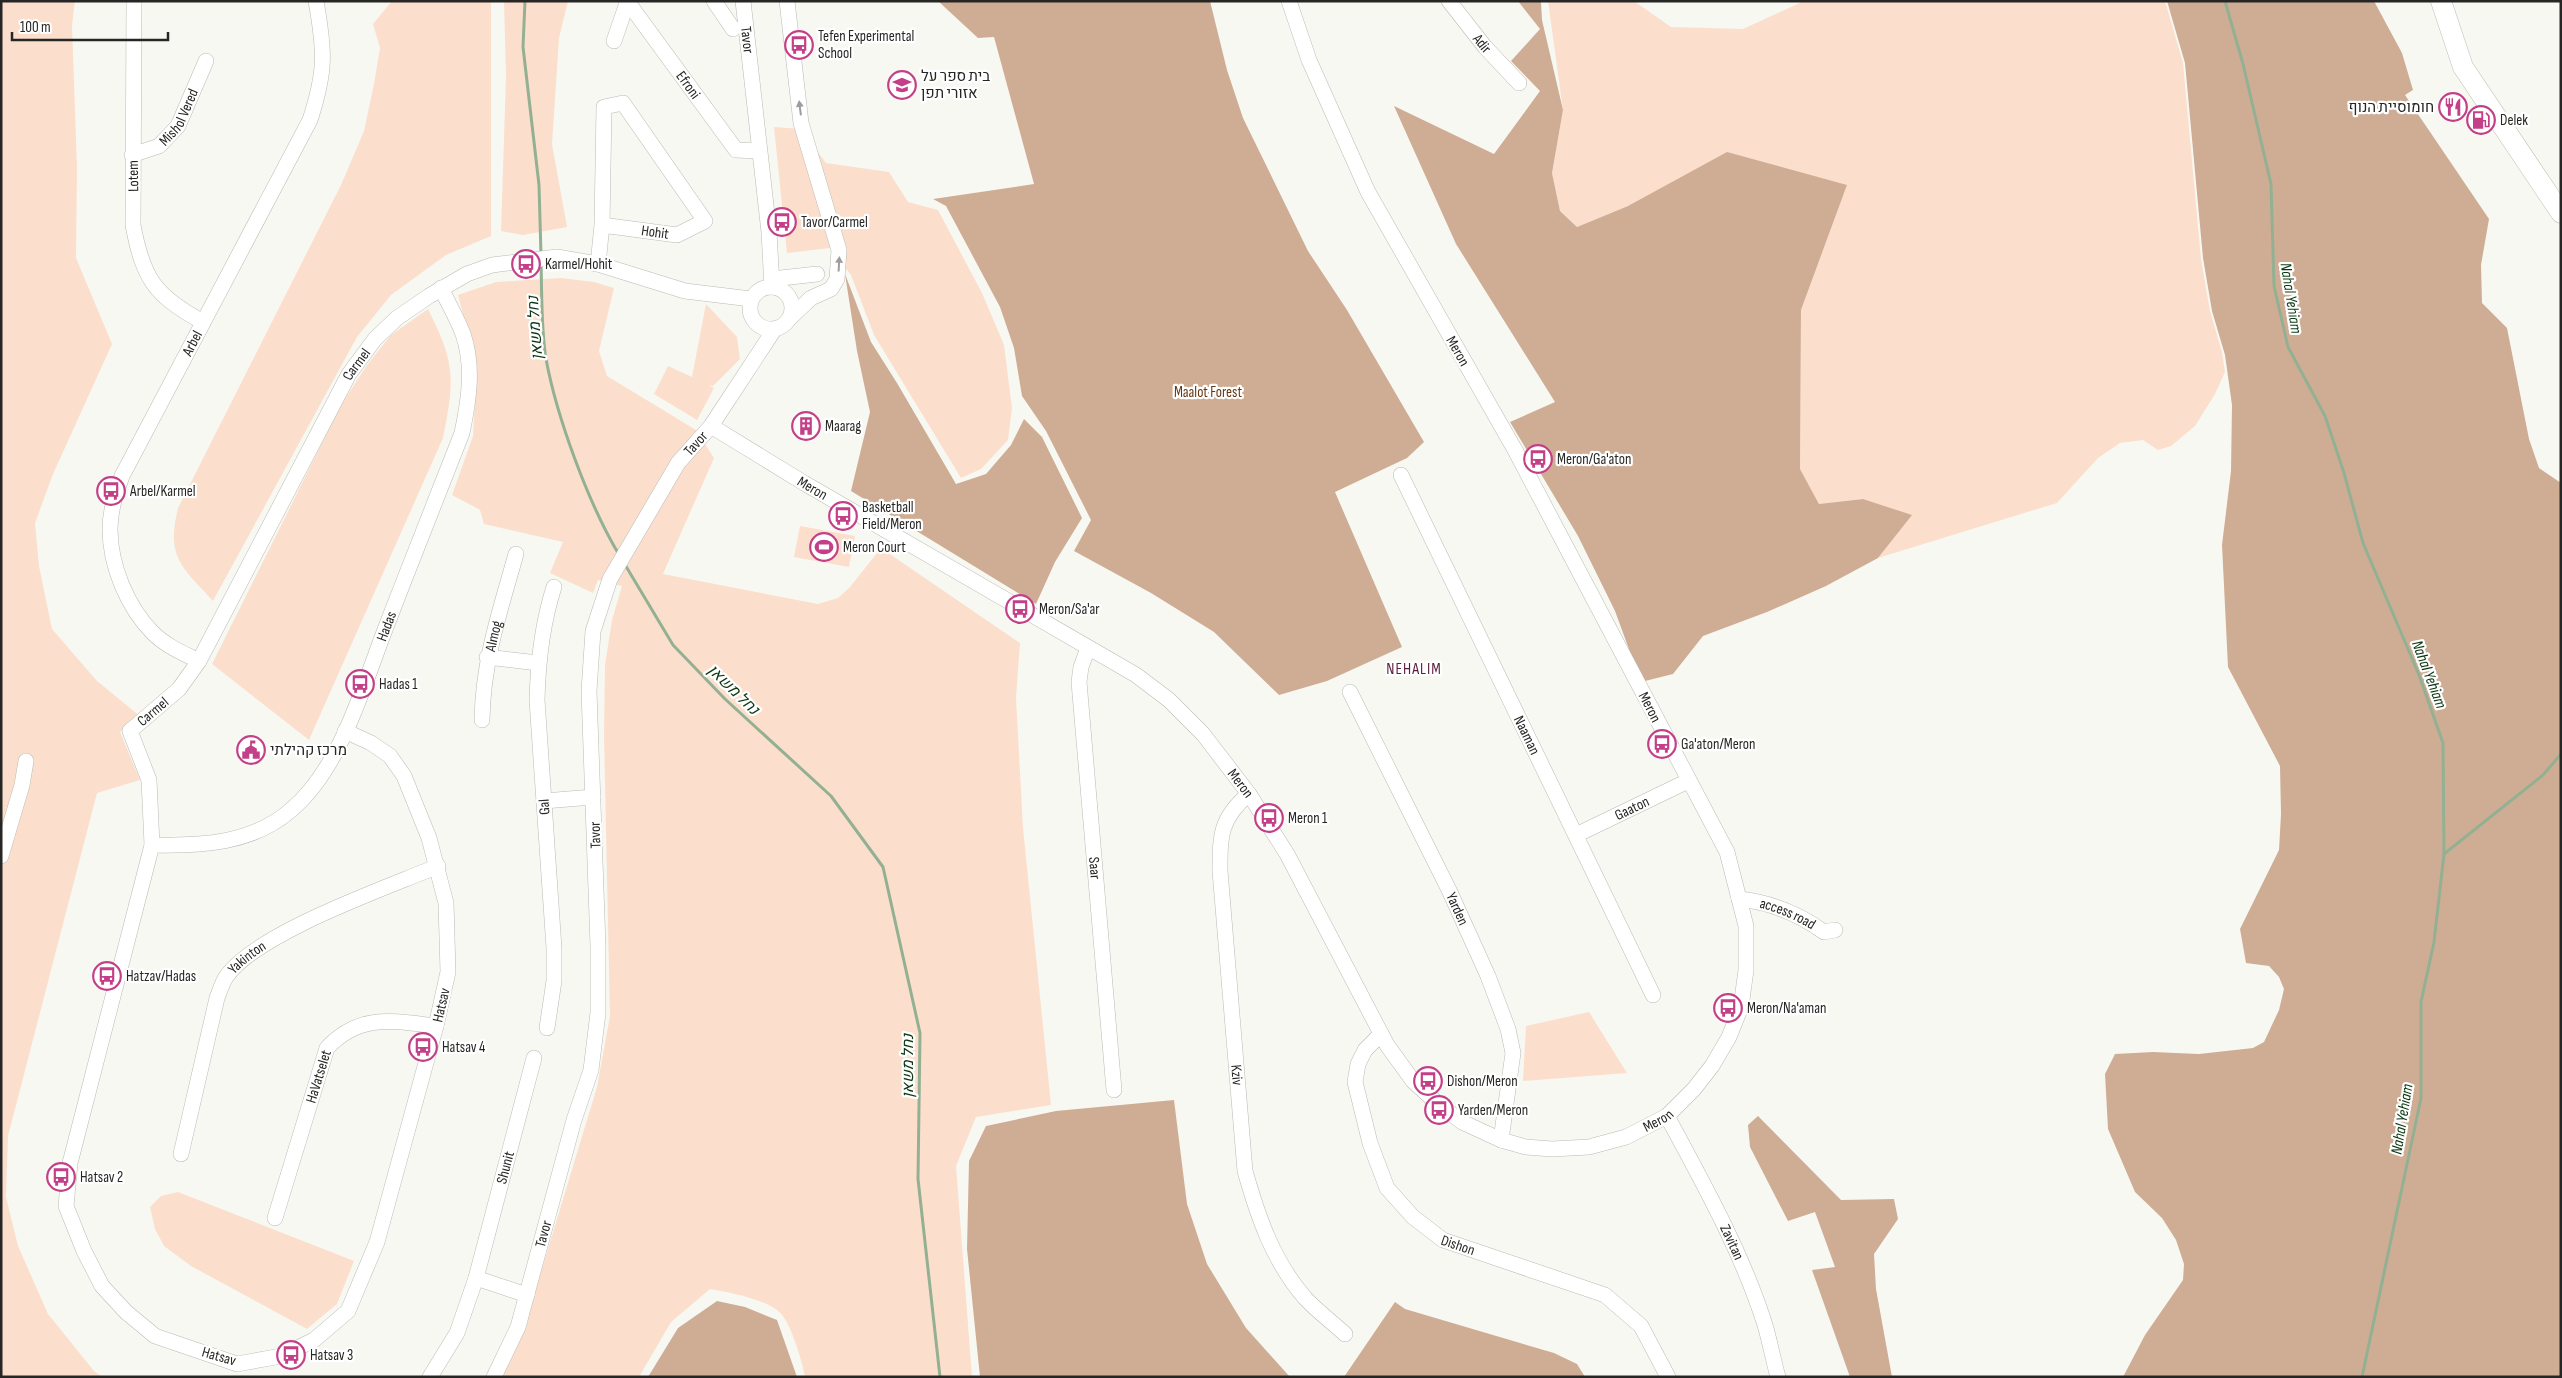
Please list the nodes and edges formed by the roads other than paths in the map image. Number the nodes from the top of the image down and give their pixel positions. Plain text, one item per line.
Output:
1 (134, 1) edge
2 (316, 1) edge
3 (714, 1) edge
4 (744, 1) edge
5 (787, 1) edge
6 (1289, 1) edge
7 (1449, 1) edge
8 (2441, 1) edge
9 (627, 2) edge
10 (733, 29) dead end
11 (614, 42) dead end
12 (206, 61) dead end
13 (1520, 84) dead end
14 (759, 151) junction
15 (132, 155) junction
16 (2561, 213) edge
17 (602, 225) junction
18 (598, 264) junction
19 (817, 274) dead end
20 (776, 286) junction
21 (442, 288) junction
22 (811, 298) junction
23 (751, 299) junction
24 (790, 318) junction
25 (203, 322) junction
26 (774, 330) junction
27 (711, 426) junction
28 (1401, 475) dead end
29 (516, 554) dead end
30 (554, 587) dead end
31 (1088, 648) junction
32 (487, 657) junction
33 (199, 661) junction
34 (538, 663) junction
35 (1350, 692) dead end
36 (482, 720) dead end
37 (130, 731) joint
38 (345, 731) junction
39 (26, 761) dead end
40 (1688, 781) junction
41 (1249, 794) junction
42 (593, 797) junction
43 (544, 801) junction
44 (1576, 835) junction
45 (152, 846) junction
46 (1, 856) edge
47 (438, 866) junction
48 (1739, 899) junction
49 (1835, 930) dead end
50 (1654, 995) dead end
51 (436, 1026) junction
52 (547, 1028) dead end
53 (1381, 1034) junction
54 (534, 1058) dead end
55 (1114, 1090) dead end
56 (1667, 1116) junction
57 (1501, 1140) junction
58 (181, 1154) dead end
59 (274, 1218) dead end
60 (476, 1278) junction
61 (527, 1295) junction
62 (1345, 1334) dead end
63 (430, 1377) edge
64 (494, 1377) edge
65 (1668, 1377) edge
66 (1778, 1377) edge

1 - 15 street, Lotem
2 - 25 street, Arbel
3 - 10 street
4 - 14 street, Tavor
22 -> 5 street
6 - 40 street, Meron
7 - 13 street, Adir
8 - 16 main road
9 - 11 street
9 - 14 street, Efroni
12 - 15 street, Mishol Vered
14 - 20 street, Tavor
15 - 25 street, Lotem
17 - 17 street, Hohit
17 - 18 street
18 - 21 street, Carmel
18 - 23 street, Carmel
19 - 20 street
20 - 22 street
20 - 23 street
20 - 24 street
21 - 33 street, Carmel
21 - 38 street, Hadas
22 - 24 street
23 - 26 street
24 - 26 street
25 - 33 street, Arbel
26 - 27 street, Tavor
27 - 31 street, Meron
27 - 42 street, Tavor
28 - 44 street, Naaman
29 - 32 street, Almog
30 - 34 street, Gal
31 - 41 street, Meron
31 - 55 street, Saar
32 - 34 street
32 - 36 street, Almog
33 - 37 street, Carmel
34 - 43 street, Gal
35 - 57 street, Yarden
37 - 45 street, Hatsav
38 - 45 street, Hadas
38 - 47 street, Hatsav
39 - 46 street
40 - 44 street, Gaaton
40 - 48 street, Meron
41 - 53 street, Meron
41 - 62 street, Kziv
42 - 43 street
42 - 61 street, Tavor
43 - 52 street, Gal
44 - 50 street, Naaman
45 - 51 street, Hatsav
47 - 51 street, Hatsav
47 - 58 street, Yakinton
48 - 49 street, access road
48 - 56 street, Meron
51 - 59 street, HaVatselet
53 - 57 street, Meron
53 - 65 street, Dishon
54 - 60 street, Shunit
56 - 57 street, Meron
56 - 66 street, Zavitan
60 - 61 street
60 - 63 street, Shunit
61 - 64 street, Tavor

